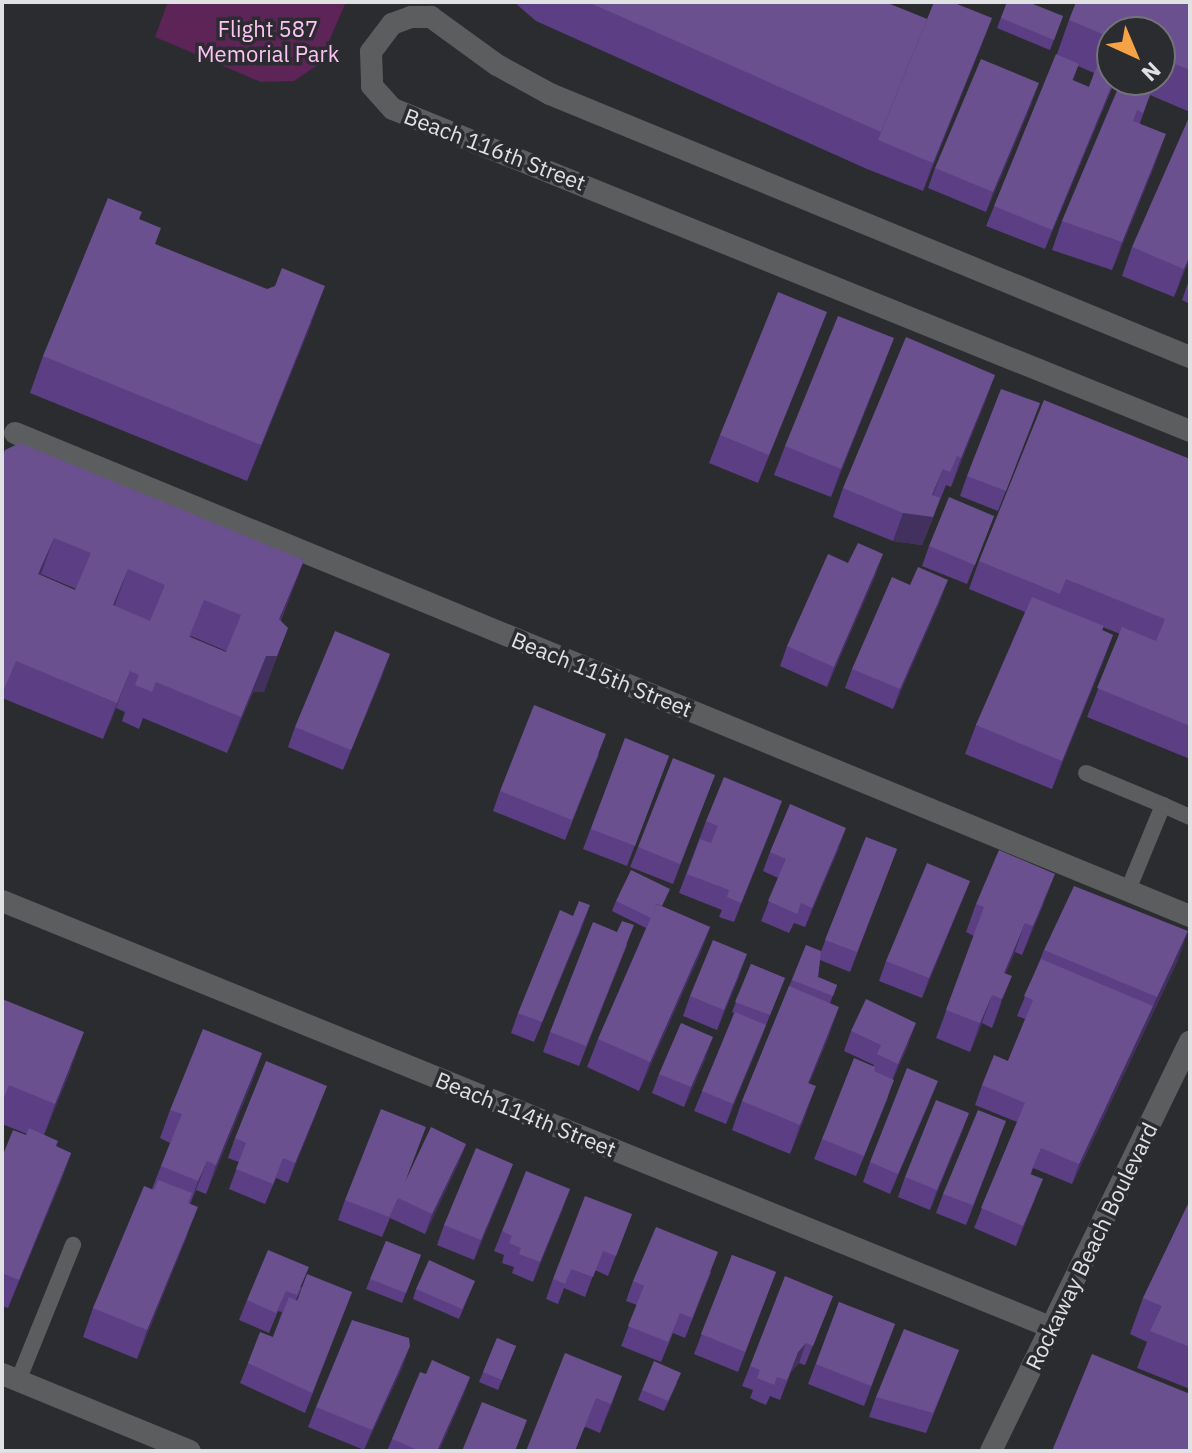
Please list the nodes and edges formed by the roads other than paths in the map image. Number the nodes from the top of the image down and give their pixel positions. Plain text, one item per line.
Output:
1 (1190, 357) edge
2 (1190, 431) edge
3 (15, 433) dead end
4 (1086, 773) dead end
5 (1163, 805) junction
6 (1190, 817) edge
7 (1128, 890) junction
8 (2, 901) edge
9 (1190, 916) edge
10 (1190, 1042) edge
11 (73, 1245) dead end
12 (1050, 1327) junction
13 (10, 1377) edge
14 (190, 1451) edge
15 (991, 1451) edge

1 - 2 street, Beach 116th Street
3 - 7 street, Beach 115th Street
4 - 5 lane
5 - 6 lane
5 - 7 lane
7 - 9 street, Beach 115th Street
8 - 12 street, Beach 114th Street
10 - 12 street, Rockaway Beach Boulevard
11 - 13 lane
12 - 15 street, Rockaway Beach Boulevard
13 - 14 street

